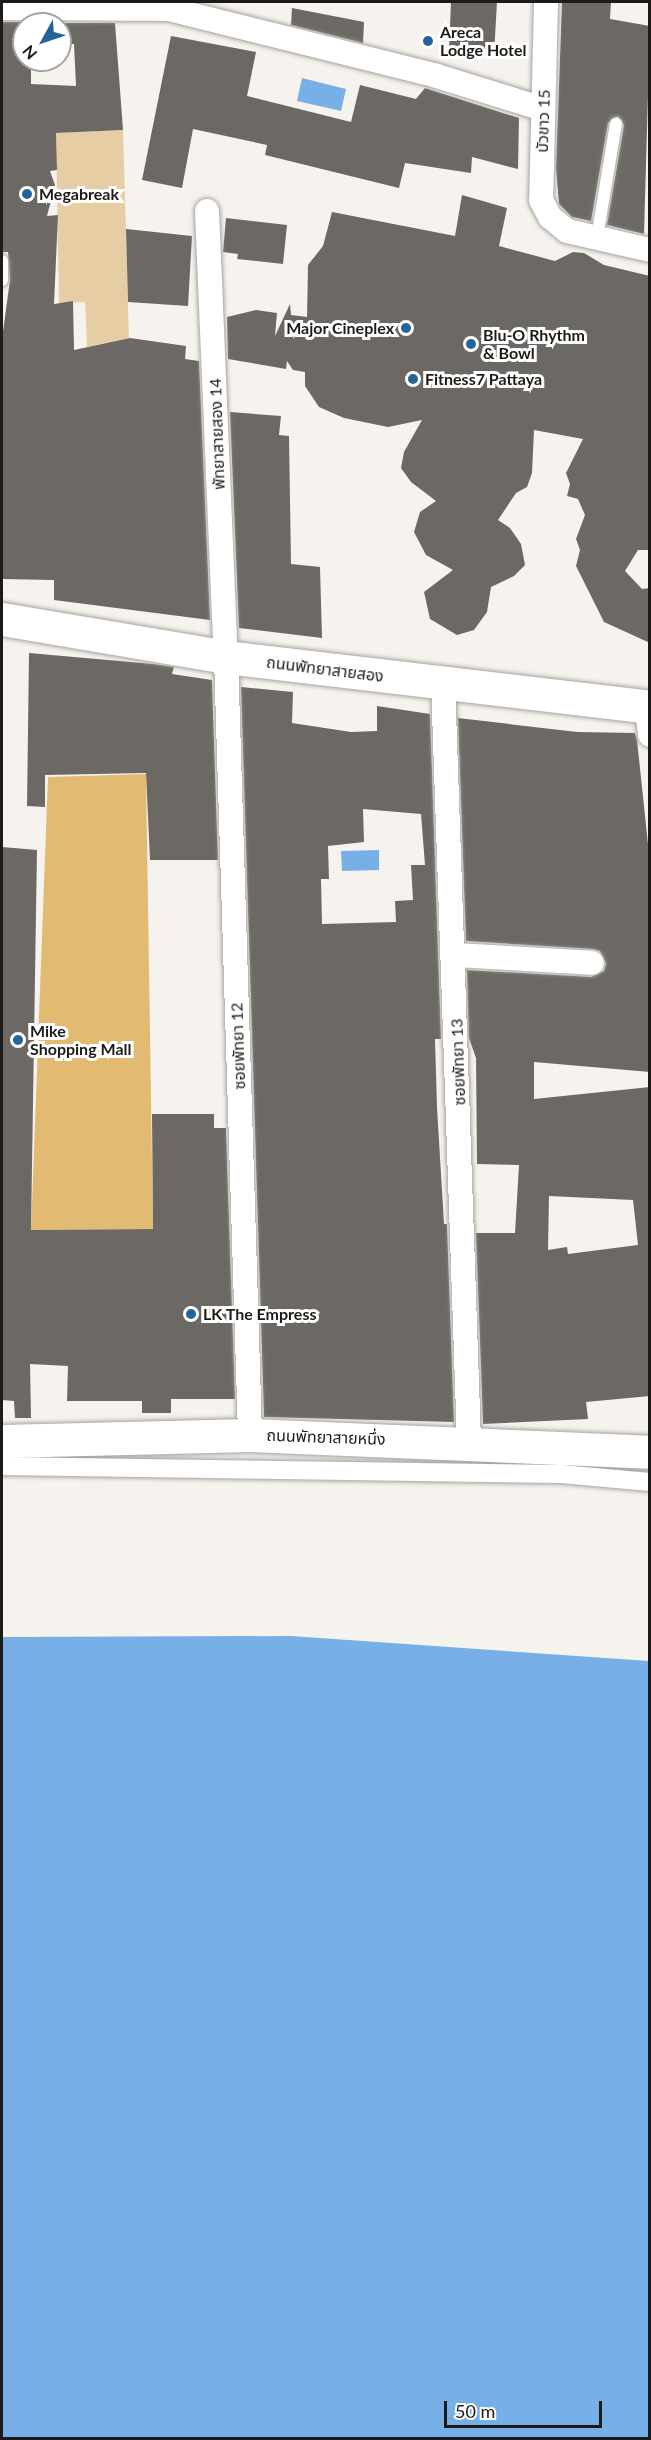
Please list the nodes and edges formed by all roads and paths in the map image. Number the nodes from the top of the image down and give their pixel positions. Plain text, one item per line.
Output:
1 (546, 2) edge
2 (2, 8) edge
3 (543, 109) junction
4 (616, 124) dead end
5 (207, 211) dead end
6 (597, 237) junction
7 (650, 250) edge
8 (2, 261) edge
9 (2, 280) edge
10 (2, 619) edge
11 (226, 657) junction
12 (443, 682) junction
13 (649, 716) edge
14 (455, 955) junction
15 (592, 963) dead end
16 (250, 1435) junction
17 (2, 1441) edge
18 (469, 1442) junction
19 (650, 1452) edge
20 (2, 1466) edge
21 (650, 1482) edge

1 - 3 street, บัวขาว 15
2 - 3 street
3 - 6 street, บัวขาว 15
4 - 6 lane
5 - 11 street, พัทยาสายสอง 14
6 - 7 street
8 - 9 lane
10 - 11 main road, ถนนพัทยาสายสอง
11 - 12 main road, ถนนพัทยาสายสอง
11 - 16 street, ซอยพัทยา 12
12 - 13 main road, ถนนพัทยาสายสอง
12 - 14 street, ซอยพัทยา 13
14 - 15 street
14 - 18 street, ซอยพัทยา 13
16 - 17 main road, ถนนพัทยาสายหนึ่ง
16 - 18 main road, ถนนพัทยาสายหนึ่ง
18 - 19 main road, ถนนพัทยาสายหนึ่ง
20 - 21 street

